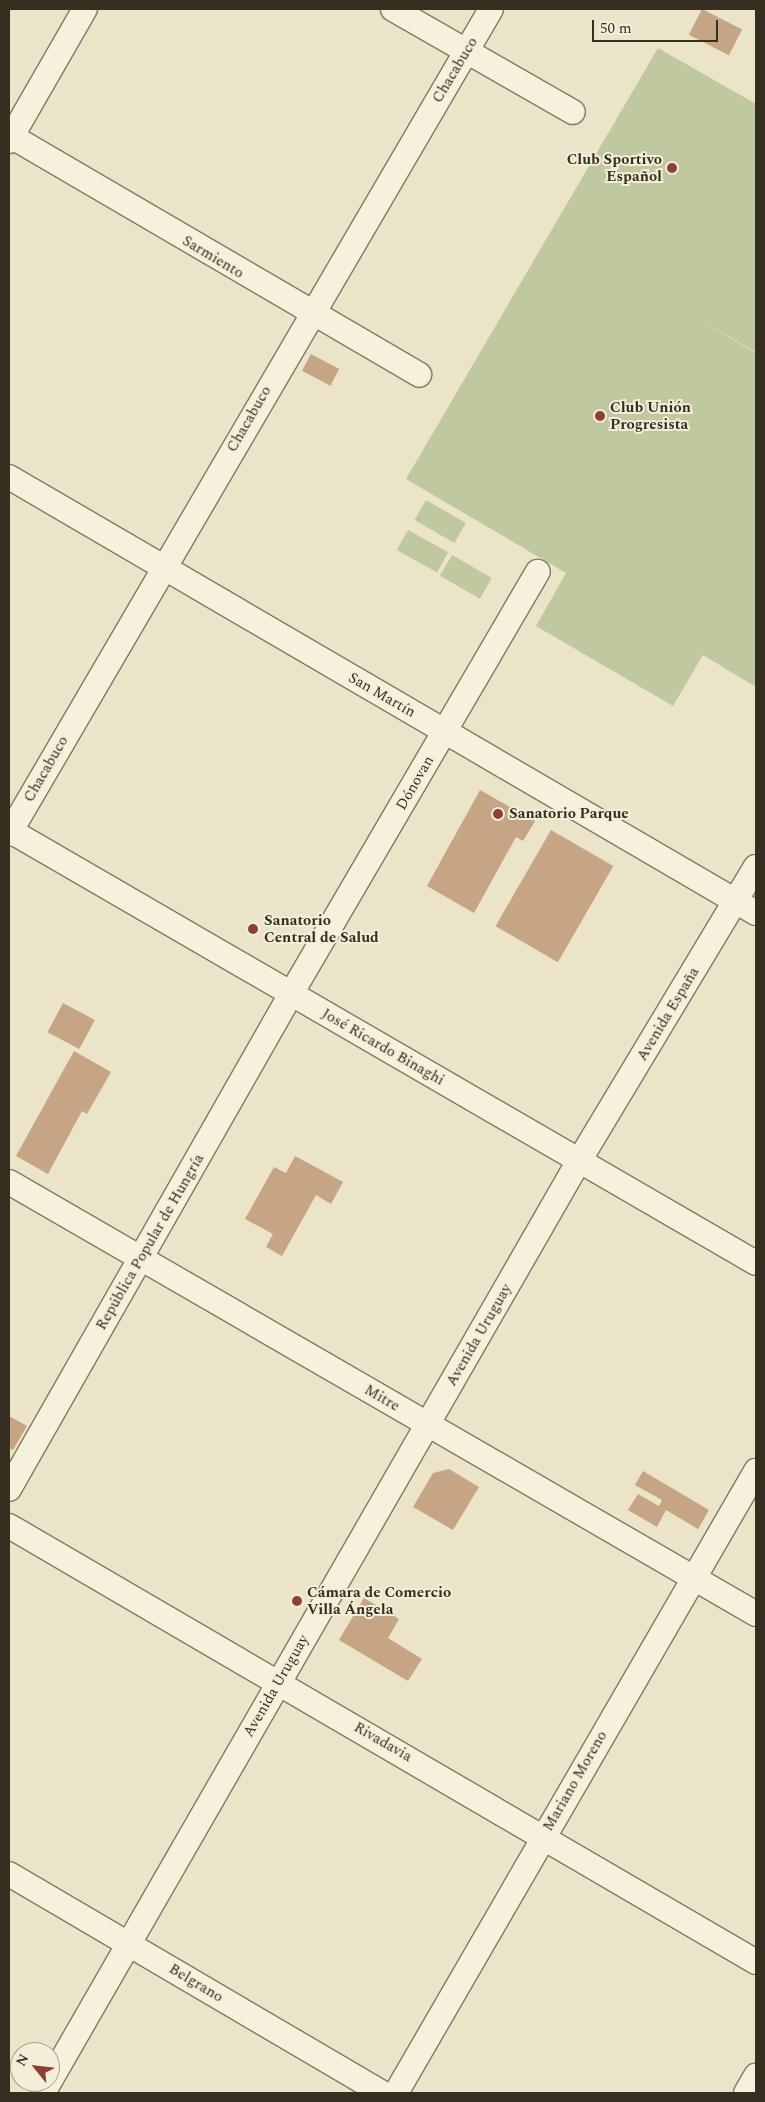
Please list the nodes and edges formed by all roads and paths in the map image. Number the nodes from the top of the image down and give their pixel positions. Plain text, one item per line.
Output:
1 (86, 9) edge
2 (393, 9) edge
3 (491, 9) edge
4 (467, 52) junction
5 (572, 112) dead end
6 (10, 137) edge
7 (310, 314) junction
8 (419, 375) dead end
9 (9, 477) edge
10 (163, 567) junction
11 (538, 572) dead end
12 (445, 732) junction
13 (9, 832) edge
14 (756, 867) edge
15 (736, 901) junction
16 (756, 912) edge
17 (291, 994) junction
18 (579, 1160) junction
19 (9, 1182) edge
20 (140, 1258) junction
21 (756, 1263) edge
22 (427, 1424) junction
23 (756, 1471) edge
24 (9, 1490) edge
25 (9, 1526) edge
26 (694, 1578) junction
27 (756, 1614) edge
28 (278, 1682) junction
29 (543, 1835) junction
30 (9, 1874) edge
31 (130, 1944) junction
32 (756, 1962) edge
33 (756, 2076) edge
34 (44, 2093) edge
35 (383, 2093) edge
36 (396, 2093) edge
37 (746, 2093) edge

1 - 6 street
2 - 4 street
3 - 4 street, Chacabuco
4 - 5 street
4 - 7 street, Chacabuco
6 - 7 street, Sarmiento
7 - 8 street, Sarmiento
7 - 10 street, Chacabuco
9 - 10 street, San Martín
10 - 12 street, San Martín
10 - 13 street, Chacabuco
11 - 12 street, Dónovan
12 - 15 street, San Martín
12 - 17 street, Dónovan
13 - 17 street, José Ricardo Binaghi
14 - 15 street, Avenida España
15 - 16 street, San Martín
15 - 18 street, Avenida España
17 - 18 street, José Ricardo Binaghi
17 - 20 street, República Popular de Hungría
18 - 21 street, José Ricardo Binaghi
18 - 22 street, Avenida Uruguay
19 - 20 street, Mitre
20 - 22 street, Mitre
20 - 24 street, República Popular de Hungría
22 - 26 street, Mitre
22 - 28 street, Avenida Uruguay
23 - 26 street, Mariano Moreno
25 - 28 street, Rivadavia
26 - 27 street, Mitre
26 - 29 street, Mariano Moreno
28 - 29 street, Rivadavia
28 - 31 street, Avenida Uruguay
29 - 32 street, Rivadavia
29 - 36 street, Mariano Moreno
30 - 31 street, Belgrano
31 - 34 street, Avenida Uruguay
31 - 35 street, Belgrano
33 - 37 street

